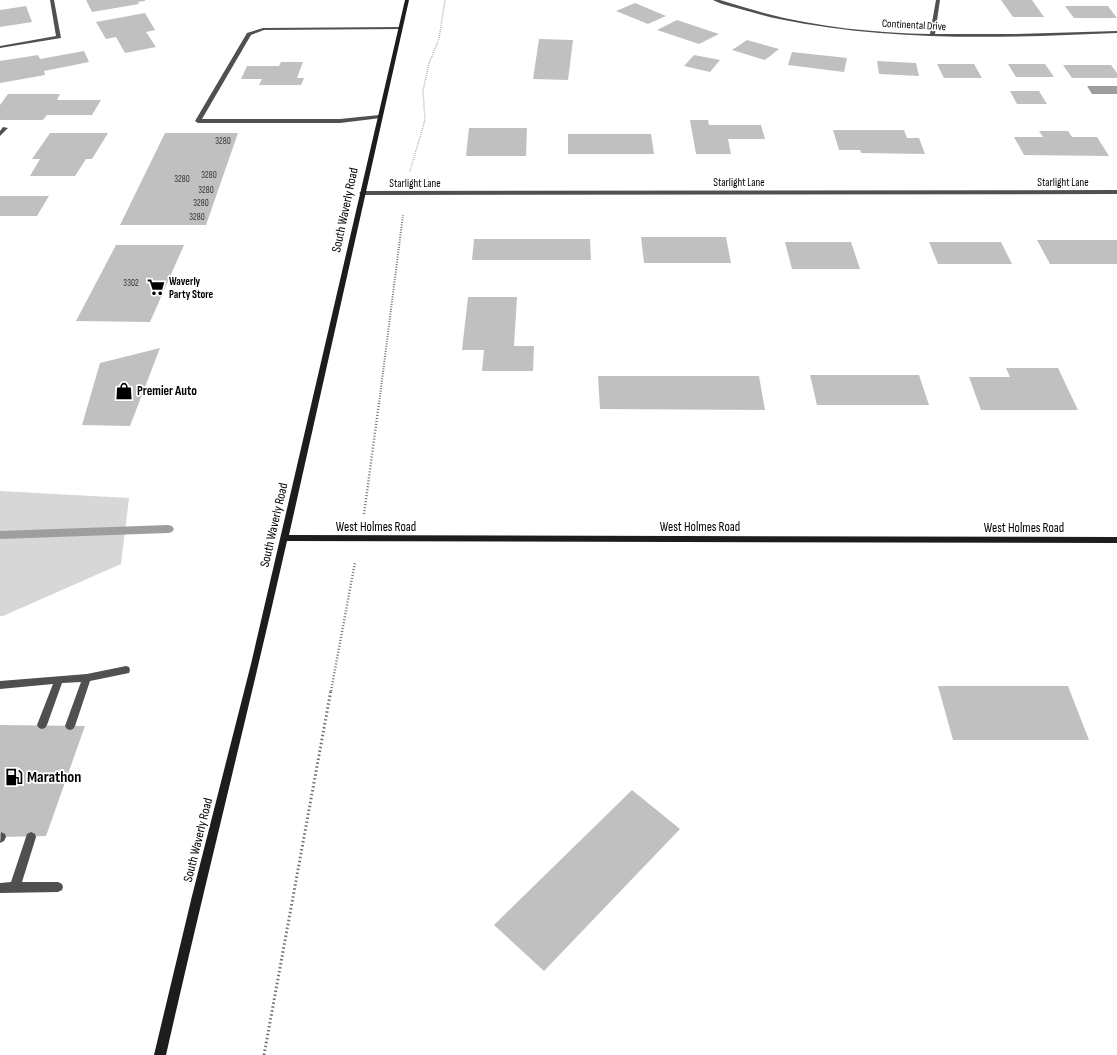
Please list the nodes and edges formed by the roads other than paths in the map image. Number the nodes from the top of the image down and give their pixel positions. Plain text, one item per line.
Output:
1 (52, 0) edge
2 (407, 0) edge
3 (714, 0) edge
4 (938, 0) edge
5 (400, 28) junction
6 (1117, 32) edge
7 (932, 36) junction
8 (0, 47) edge
9 (379, 118) junction
10 (5, 128) dead end
11 (0, 134) edge
12 (1117, 192) edge
13 (362, 193) junction
14 (284, 538) junction
15 (1117, 540) edge
16 (126, 670) dead end
17 (87, 678) junction
18 (59, 680) junction
19 (0, 685) edge
20 (42, 725) dead end
21 (70, 726) dead end
22 (31, 837) dead end
23 (15, 887) junction
24 (58, 887) dead end
25 (0, 888) edge
26 (160, 1055) edge

1 - 8 street
2 - 5 main road, South Waverly Road
3 - 7 street, Continental Drive
4 - 7 street
5 - 9 main road, South Waverly Road
5 - 9 street
6 - 7 street, Continental Drive
9 - 13 main road, South Waverly Road
10 - 11 street
12 - 13 street, Starlight Lane
13 - 14 main road, South Waverly Road
14 - 15 main road, West Holmes Road
14 - 26 main road, South Waverly Road
16 - 17 street
17 - 18 street
17 - 21 street
18 - 19 street
18 - 20 street
22 - 23 street
23 - 24 street
23 - 25 street

